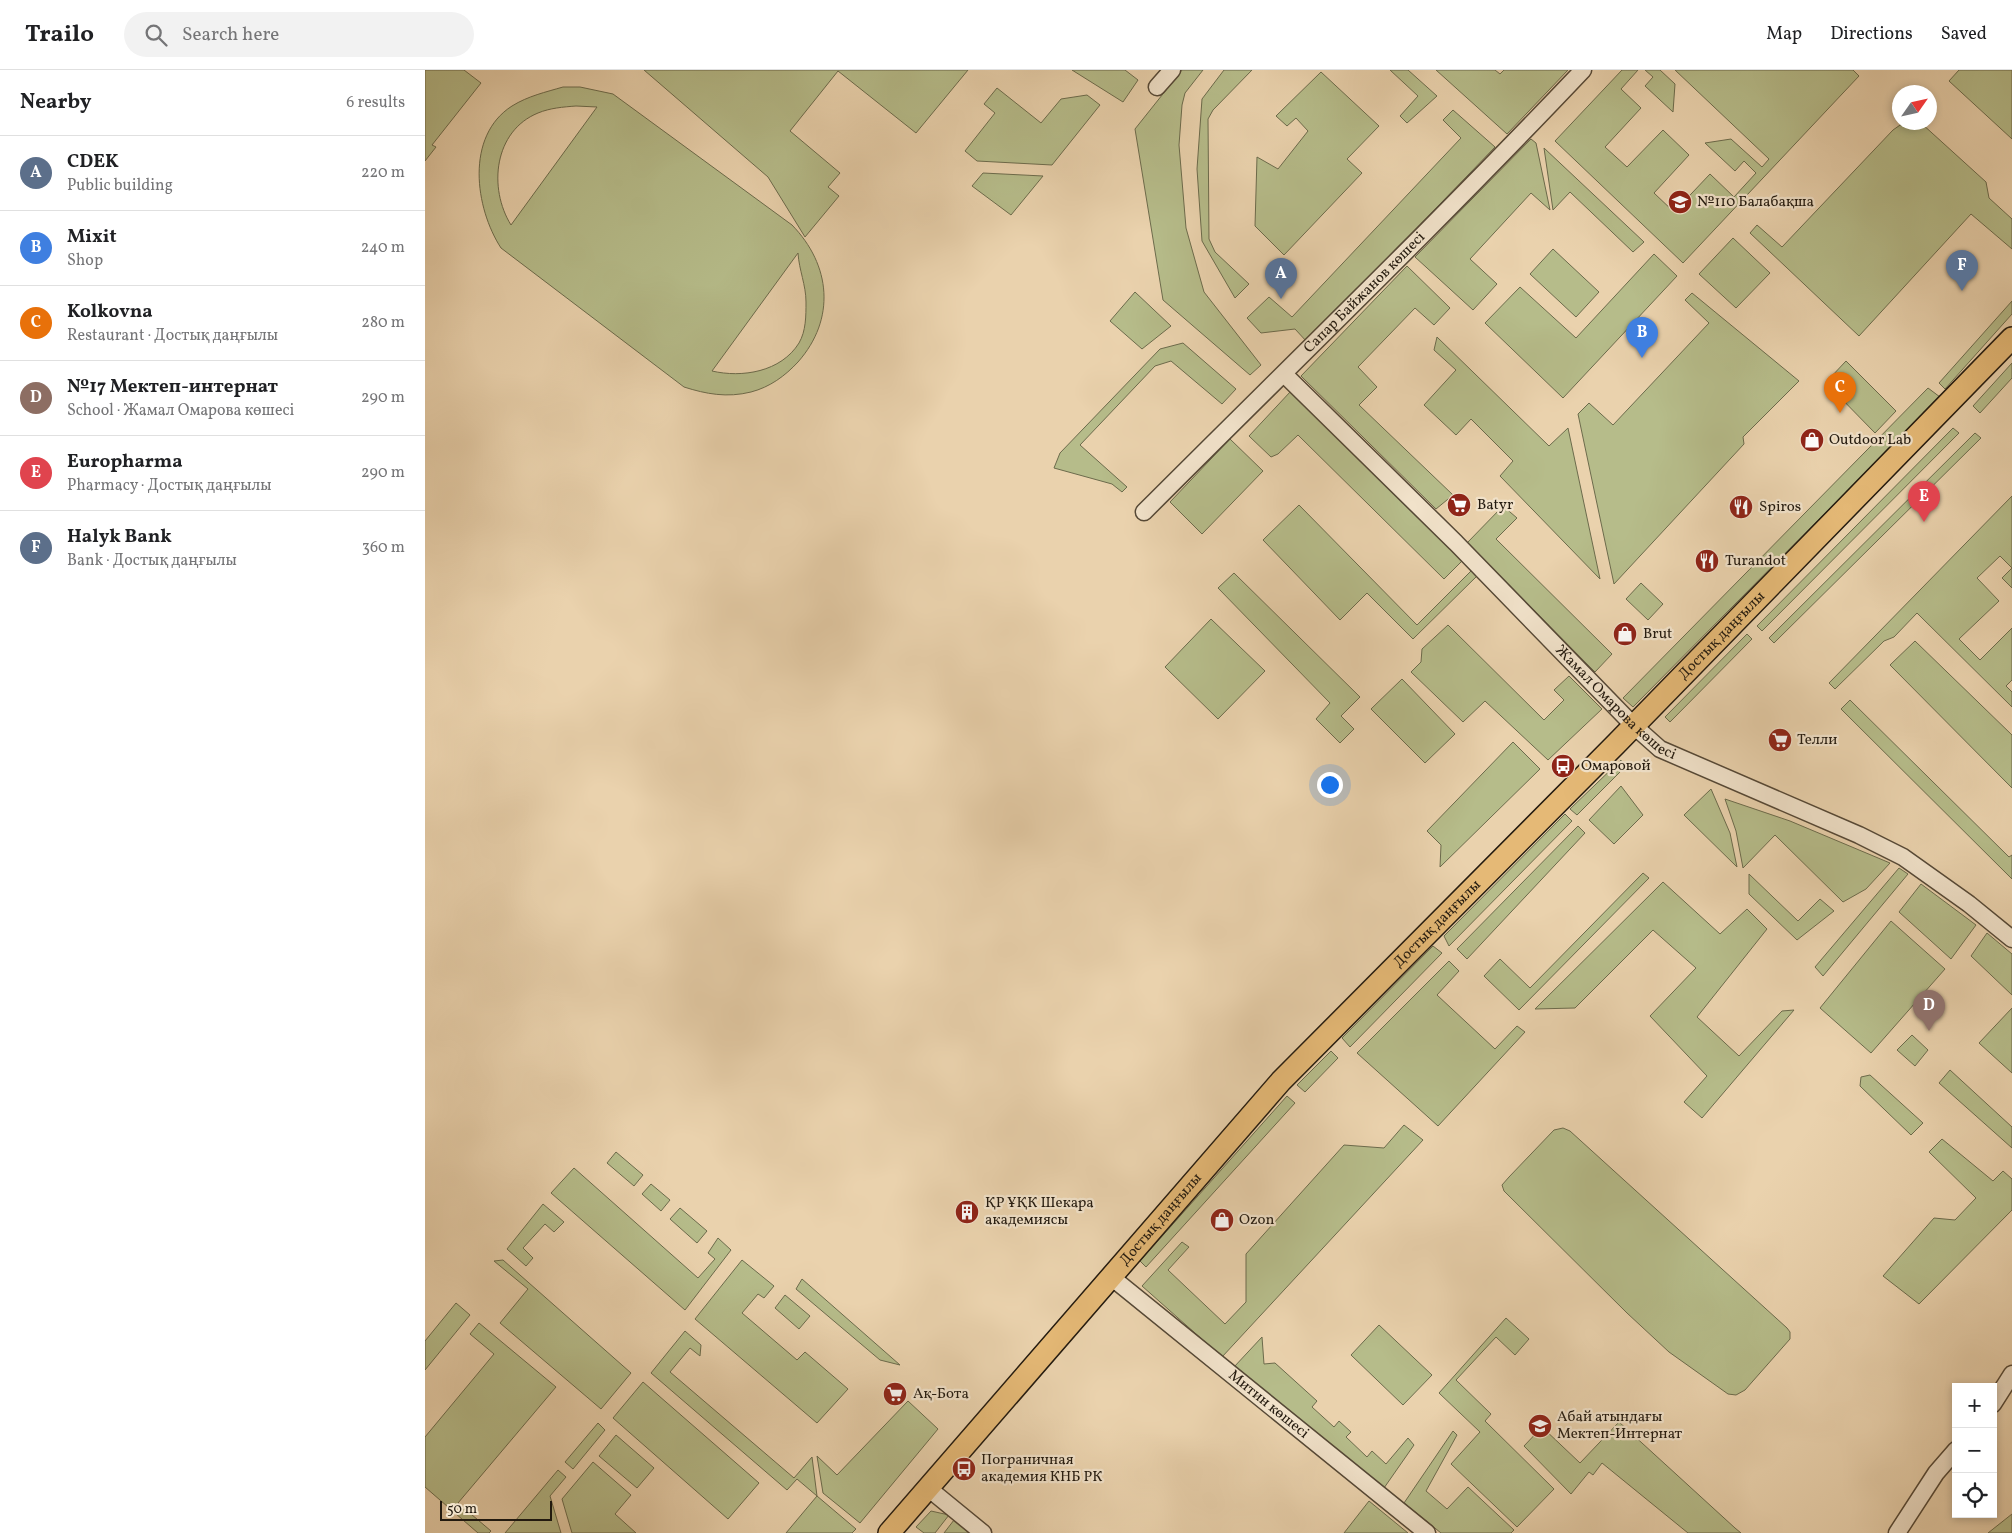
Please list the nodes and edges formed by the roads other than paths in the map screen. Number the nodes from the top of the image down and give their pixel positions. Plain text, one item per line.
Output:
1 (1171, 70) edge
2 (1583, 70) edge
3 (1157, 87) dead end
4 (2012, 338) edge
5 (1285, 375) junction
6 (1144, 512) dead end
7 (1633, 726) junction
8 (2011, 935) edge
9 (1110, 1276) junction
10 (2012, 1374) edge
11 (1997, 1398) edge
12 (1952, 1455) edge
13 (928, 1488) junction
14 (889, 1533) edge
15 (983, 1533) edge
16 (1427, 1533) edge
17 (1897, 1533) edge

1 - 3 street
2 - 5 street, Сапар Байжанов көшесі
4 - 7 main road, Достық даңғылы
5 - 6 street, Сапар Байжанов көшесі
5 - 7 street, Жамал Омарова көшесі
7 - 8 street, Жамал Омарова көшесі
7 - 9 main road, Достық даңғылы
9 - 13 main road, Достық даңғылы
9 - 16 street, Митин көшесі
10 - 11 street
12 - 17 street
13 - 14 main road, Достық даңғылы
13 - 15 street

